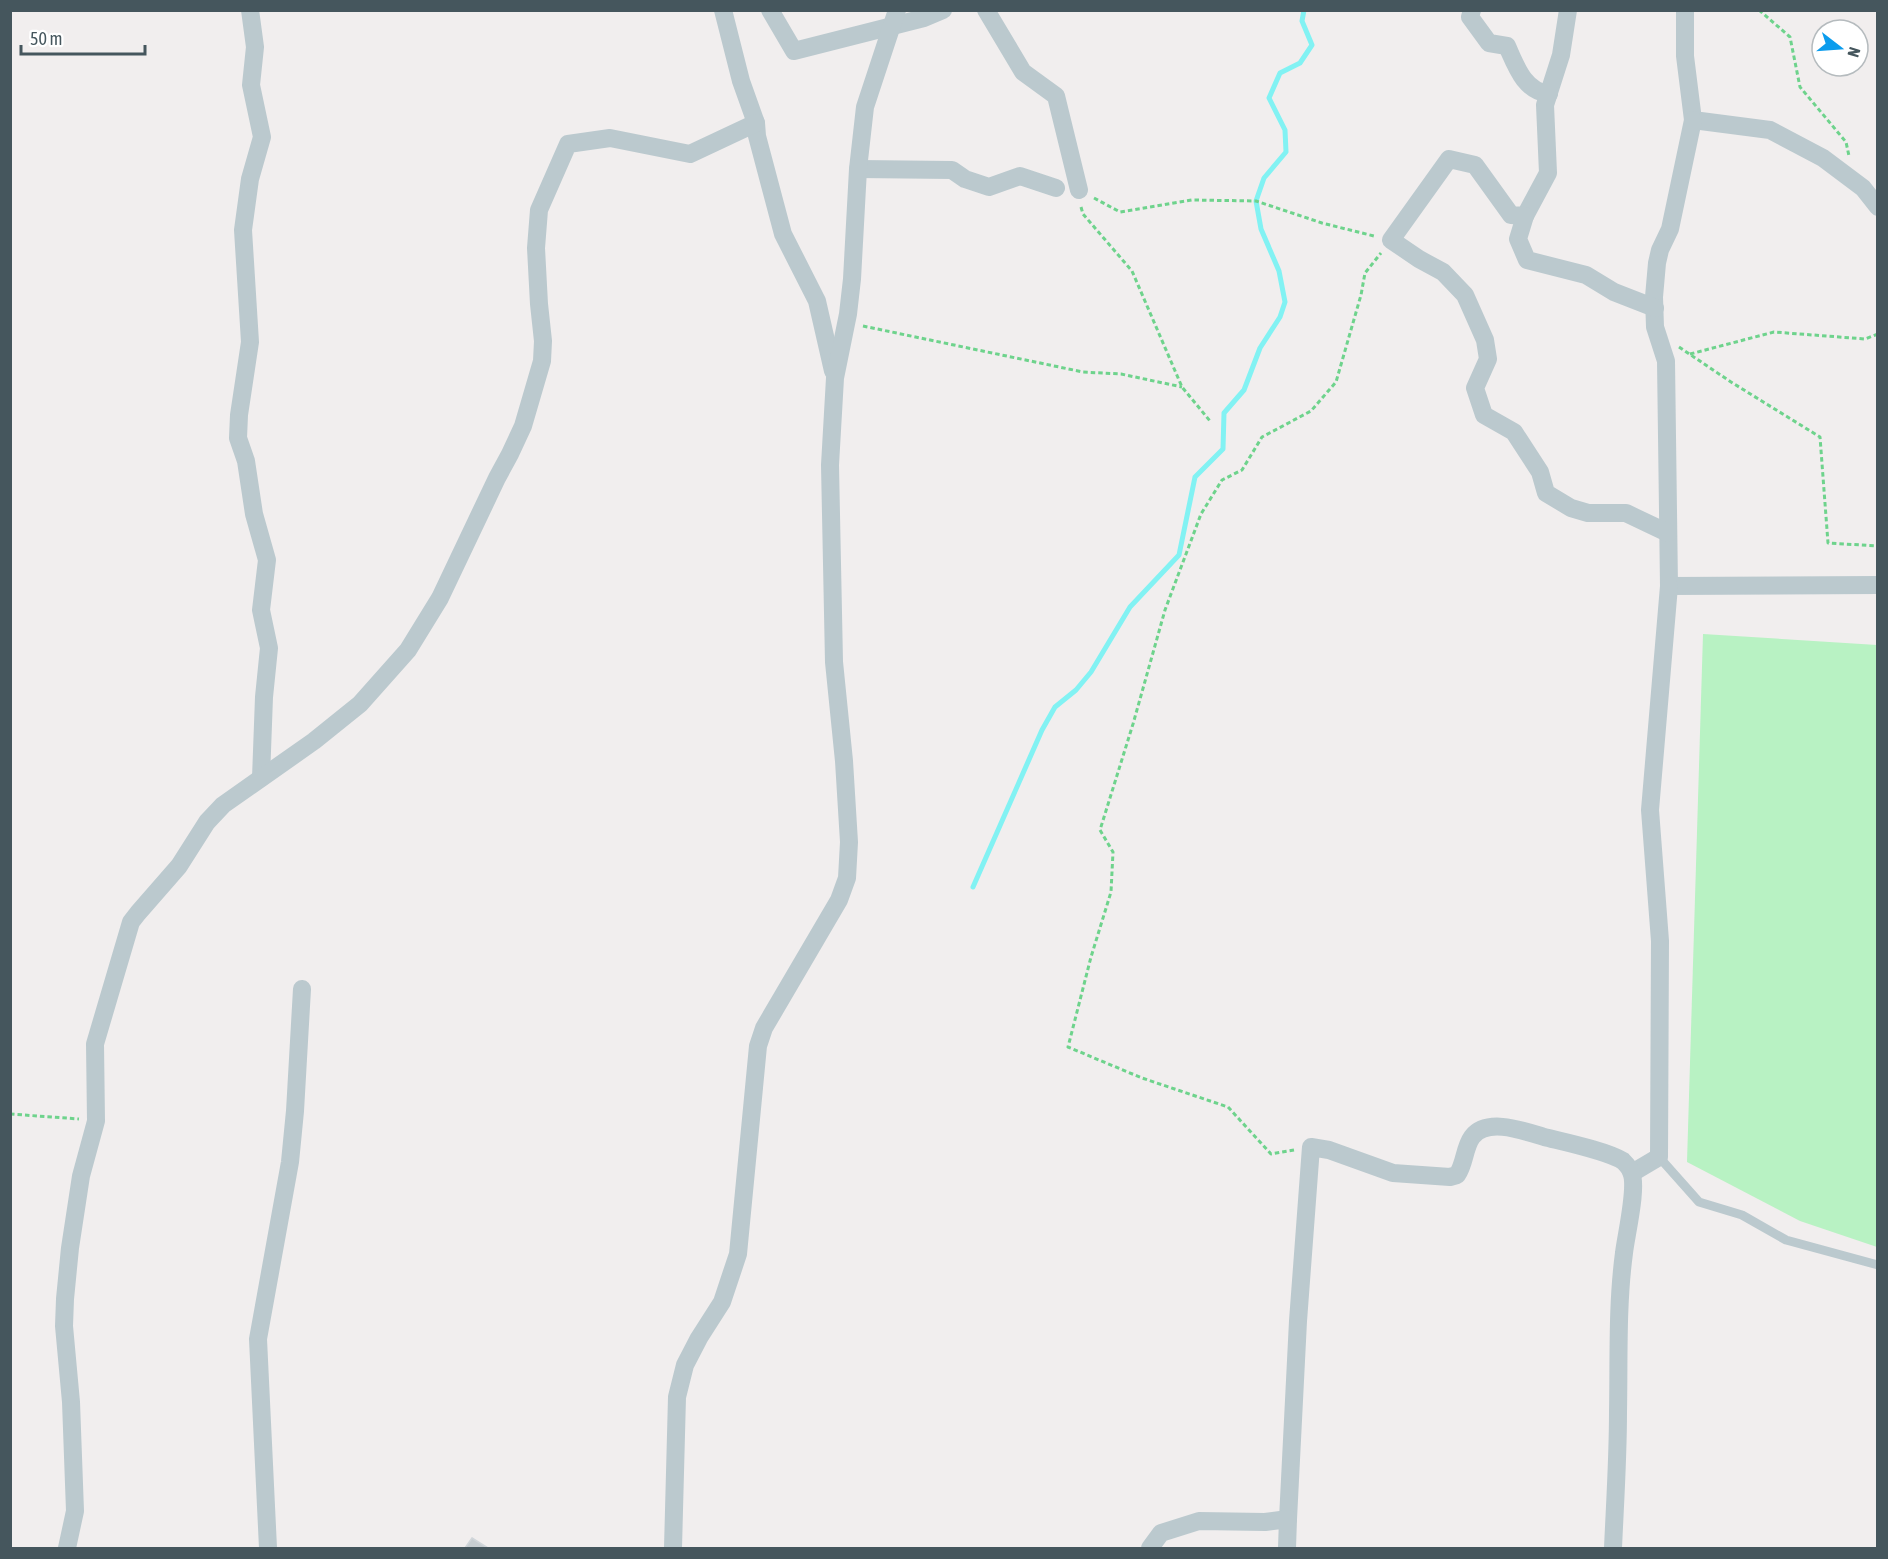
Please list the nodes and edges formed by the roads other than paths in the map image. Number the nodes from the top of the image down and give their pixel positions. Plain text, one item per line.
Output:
1 (250, 10) edge
2 (723, 10) edge
3 (770, 10) edge
4 (943, 10) edge
5 (986, 10) edge
6 (1472, 10) edge
7 (1568, 10) edge
8 (1685, 10) edge
9 (895, 18) edge
10 (1549, 94) junction
11 (1693, 120) junction
12 (756, 123) junction
13 (858, 169) junction
14 (1056, 188) dead end
15 (1078, 190) road end
16 (1878, 207) edge
17 (1525, 216) junction
18 (1655, 308) junction
19 (835, 378) junction
20 (1668, 533) junction
21 (1878, 585) edge
22 (1669, 586) junction
23 (261, 778) junction
24 (302, 989) dead end
25 (1659, 1157) junction
26 (1632, 1173) junction
27 (1878, 1265) edge
28 (1288, 1519) junction
29 (67, 1548) edge
30 (268, 1548) edge
31 (673, 1548) edge
32 (1150, 1548) edge
33 (1287, 1548) edge
34 (1613, 1548) edge

1 - 23 street
2 - 12 street
3 - 9 street
4 - 9 street
5 - 15 street
6 - 10 street
7 - 10 street
8 - 11 street
9 - 13 street
10 - 17 street
11 - 16 street
11 - 18 street
12 - 19 street
12 - 23 street
13 - 14 street
13 - 19 street
17 - 18 street
17 - 20 street
18 - 20 street
19 - 31 street
20 - 22 street
21 - 22 street
22 - 25 street
23 - 29 street
24 - 30 street
25 - 26 street
25 - 27 lane
26 - 28 street
26 - 34 street
28 - 32 street
28 - 33 street

